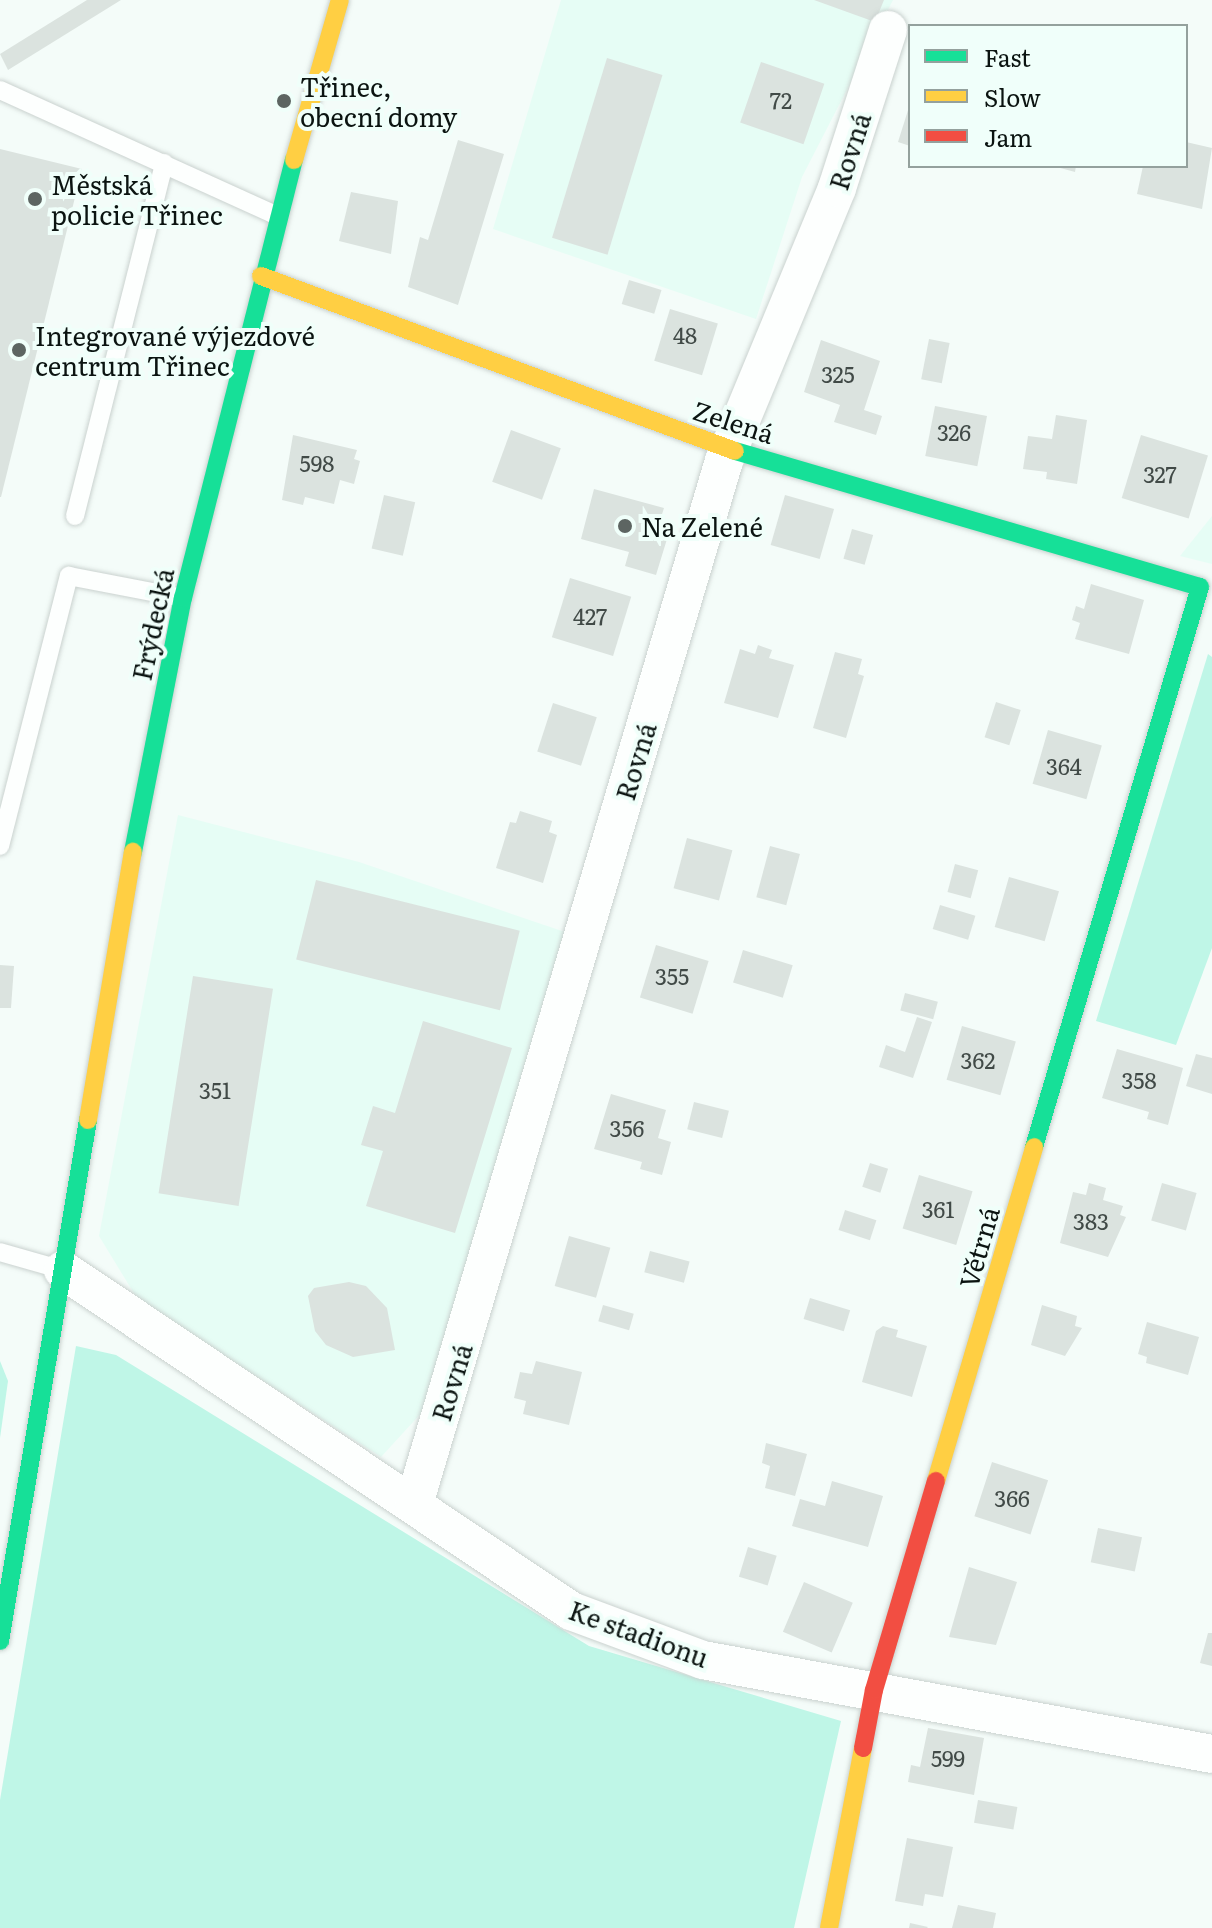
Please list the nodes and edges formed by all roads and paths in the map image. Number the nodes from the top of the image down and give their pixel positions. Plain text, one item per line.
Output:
1 (340, 0) edge
2 (888, 30) dead end
3 (0, 90) edge
4 (164, 163) junction
5 (278, 216) junction
6 (261, 276) junction
7 (732, 450) junction
8 (75, 516) dead end
9 (1206, 582) edge
10 (183, 598) junction
11 (0, 846) edge
12 (0, 1252) edge
13 (63, 1270) junction
14 (414, 1504) junction
15 (0, 1641) edge
16 (874, 1690) junction
17 (1212, 1754) edge
18 (829, 1928) edge

1 - 5 street, Frýdecká
2 - 7 street, Rovná
3 - 4 lane
4 - 5 lane
4 - 8 lane
5 - 6 street, Frýdecká
6 - 7 street, Zelená
6 - 10 street, Frýdecká
7 - 9 street, Zelená
7 - 14 street, Rovná
9 - 16 street, Větrná
10 - 11 lane
10 - 13 street, Frýdecká
12 - 13 lane
13 - 14 street, Ke stadionu
13 - 15 street, Frýdecká
14 - 16 street, Ke stadionu
16 - 17 street, Ke stadionu
16 - 18 street, Větrná

